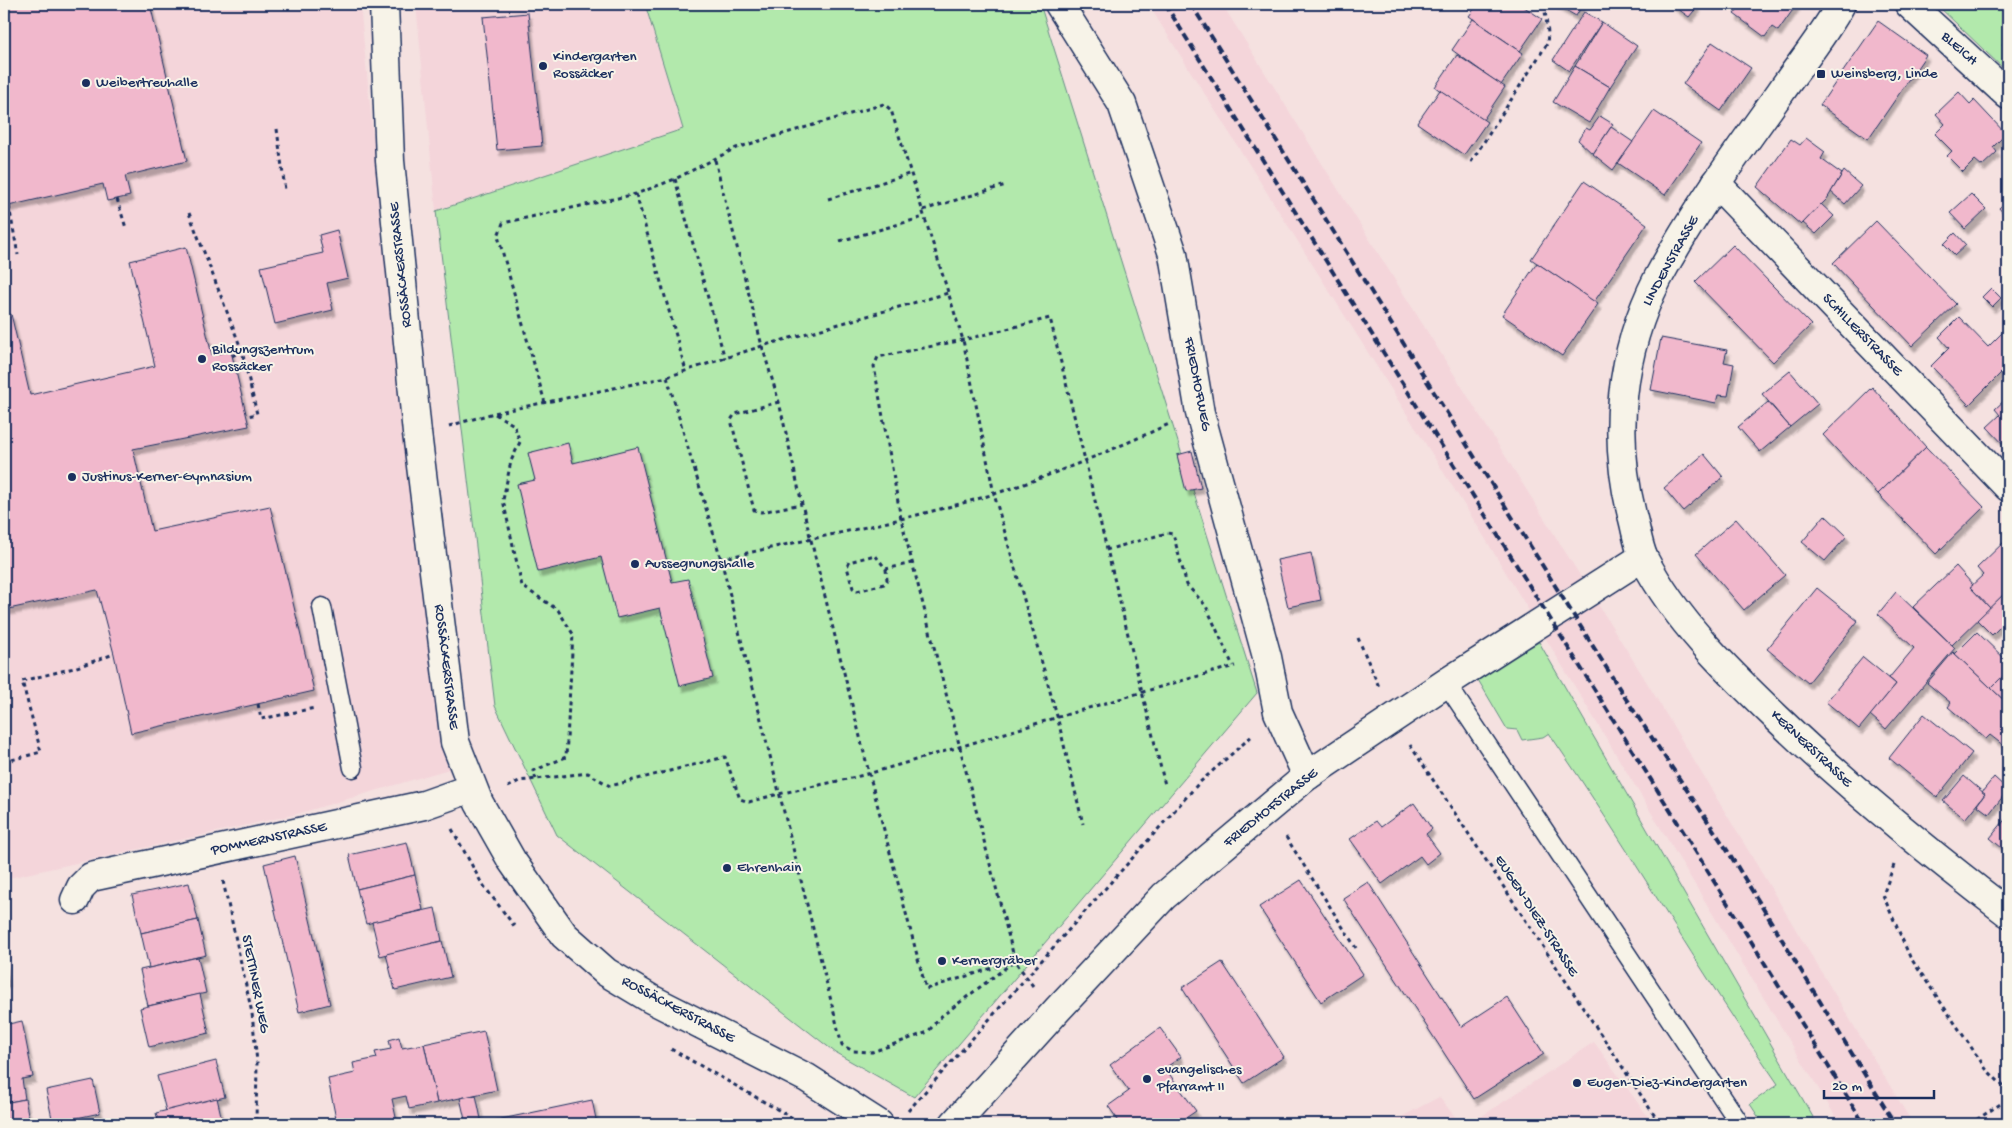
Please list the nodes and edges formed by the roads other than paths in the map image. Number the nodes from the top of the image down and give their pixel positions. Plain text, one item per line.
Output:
1 (384, 4) edge
2 (1059, 4) edge
3 (1840, 4) edge
4 (1909, 4) edge
5 (2008, 95) edge
6 (1716, 183) junction
7 (2008, 487) edge
8 (1643, 556) junction
9 (322, 608) dead end
10 (1446, 683) junction
11 (354, 768) dead end
12 (1306, 776) junction
13 (476, 795) junction
14 (75, 900) dead end
15 (2008, 913) edge
16 (891, 1121) edge
17 (954, 1124) edge
18 (1740, 1124) edge

1 - 13 street, ROSSÄCKERSTRASSE
2 - 12 street, FRIEDHOFWEG
3 - 6 street, LINDENSTRASSE
4 - 5 street, BLEICH
6 - 7 street, SCHILLERSTRASSE
6 - 8 street, LINDENSTRASSE
8 - 10 street, FRIEDHOFSTRASSE
8 - 15 street, KERNERSTRASSE
9 - 11 lane
10 - 12 street, FRIEDHOFSTRASSE
10 - 18 lane
12 - 17 street, FRIEDHOFSTRASSE
13 - 14 street, POMMERNSTRASSE
13 - 16 street, ROSSÄCKERSTRASSE

